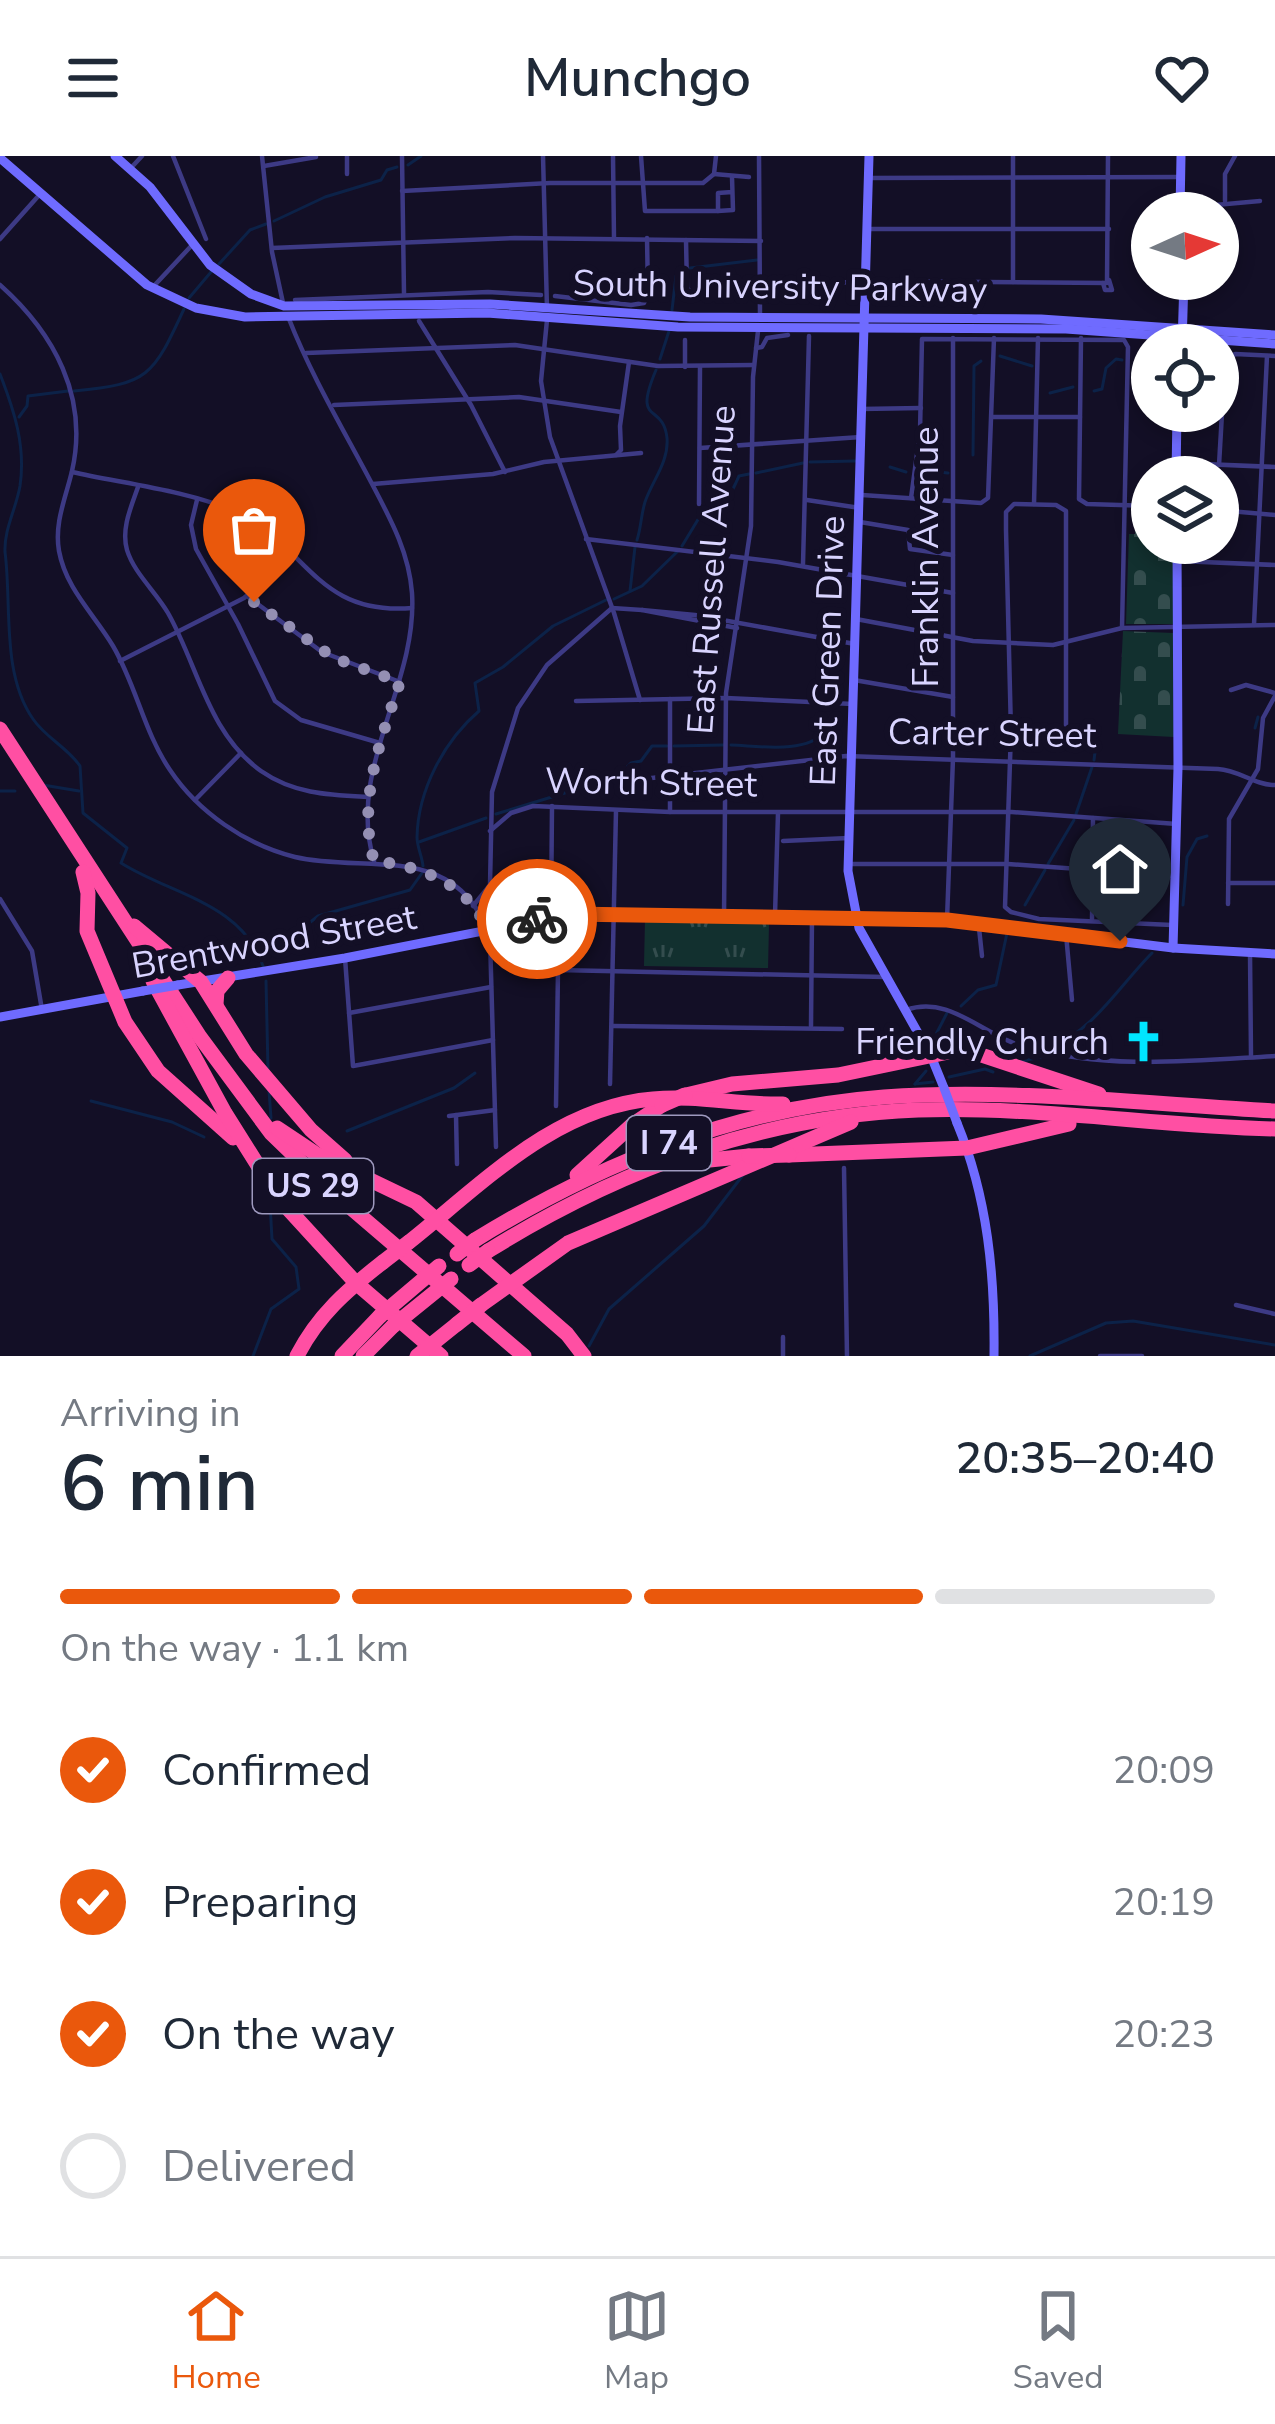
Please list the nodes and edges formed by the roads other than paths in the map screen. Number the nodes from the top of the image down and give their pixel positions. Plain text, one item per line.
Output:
1 (115, 156) edge
2 (142, 156) edge
3 (173, 156) edge
4 (262, 156) edge
5 (347, 156) edge
6 (402, 156) edge
7 (543, 156) edge
8 (613, 156) edge
9 (641, 156) edge
10 (716, 156) edge
11 (759, 156) edge
12 (869, 156) edge
13 (1013, 156) edge
14 (1108, 156) edge
15 (1181, 156) edge
16 (1235, 156) edge
17 (316, 157) edge
18 (0, 158) edge
19 (263, 166) junction
20 (130, 169) junction
21 (347, 173) dead end
22 (714, 174) junction
23 (732, 177) junction
24 (749, 177) dead end
25 (1013, 177) junction
26 (1181, 177) junction
27 (868, 178) junction
28 (1108, 178) junction
29 (614, 183) junction
30 (544, 184) junction
31 (641, 184) junction
32 (402, 191) junction
33 (732, 192) junction
34 (1181, 192) edge
35 (1226, 192) edge
36 (40, 193) junction
37 (1260, 201) dead end
38 (1239, 203) edge
39 (718, 211) junction
40 (866, 229) junction
41 (1013, 229) junction
42 (1108, 229) junction
43 (544, 238) junction
44 (614, 238) junction
45 (646, 238) junction
46 (0, 239) edge
47 (206, 239) dead end
48 (686, 240) junction
49 (761, 241) junction
50 (403, 242) junction
51 (194, 244) junction
52 (272, 248) junction
53 (864, 282) junction
54 (1013, 284) junction
55 (0, 285) edge
56 (151, 288) junction
57 (769, 292) dead end
58 (404, 295) junction
59 (542, 296) dead end
60 (555, 296) dead end
61 (694, 297) dead end
62 (289, 308) junction
63 (547, 313) junction
64 (419, 321) dead end
65 (759, 322) junction
66 (862, 323) junction
67 (1131, 330) edge
68 (788, 335) dead end
69 (1239, 335) edge
70 (1275, 335) edge
71 (808, 336) dead end
72 (953, 338) junction
73 (994, 338) junction
74 (1038, 338) junction
75 (1082, 338) junction
76 (685, 340) dead end
77 (1239, 341) edge
78 (1275, 344) edge
79 (435, 347) junction
80 (543, 348) junction
81 (756, 348) junction
82 (304, 353) junction
83 (1271, 356) edge
84 (629, 362) junction
85 (754, 365) junction
86 (686, 367) junction
87 (700, 367) junction
88 (466, 399) junction
89 (542, 400) junction
90 (332, 405) junction
91 (921, 407) junction
92 (861, 409) junction
93 (621, 412) junction
94 (992, 417) junction
95 (1036, 417) junction
96 (1080, 417) junction
97 (861, 437) junction
98 (807, 441) junction
99 (752, 444) junction
100 (700, 448) junction
101 (641, 453) dead end
102 (616, 455) junction
103 (1219, 456) edge
104 (558, 460) junction
105 (1239, 466) edge
106 (1262, 467) junction
107 (1275, 467) edge
108 (72, 472) junction
109 (505, 472) junction
110 (372, 485) junction
111 (137, 487) junction
112 (860, 495) junction
113 (911, 498) junction
114 (197, 500) junction
115 (807, 500) junction
116 (953, 502) junction
117 (699, 504) dead end
118 (1034, 504) junction
119 (1124, 505) junction
120 (1131, 505) edge
121 (860, 508) junction
122 (1239, 512) edge
123 (1260, 514) junction
124 (1275, 515) edge
125 (860, 522) junction
126 (586, 539) junction
127 (953, 555) junction
128 (292, 556) junction
129 (747, 558) junction
130 (1239, 563) edge
131 (1177, 564) edge
132 (1258, 564) junction
133 (1275, 565) edge
134 (802, 566) junction
135 (858, 577) junction
136 (953, 593) junction
137 (247, 596) junction
138 (227, 607) junction
139 (412, 608) junction
140 (612, 608) junction
141 (856, 619) junction
142 (737, 625) junction
143 (1254, 625) junction
144 (1275, 625) edge
145 (1122, 628) junction
146 (1175, 628) junction
147 (178, 632) junction
148 (953, 637) junction
149 (1006, 643) junction
150 (855, 644) junction
151 (1065, 644) junction
152 (120, 661) junction
153 (854, 680) junction
154 (400, 682) junction
155 (1231, 690) dead end
156 (1275, 694) edge
157 (953, 697) junction
158 (726, 698) junction
159 (670, 699) junction
160 (576, 700) dead end
161 (640, 700) junction
162 (853, 704) junction
163 (1066, 726) dead end
164 (0, 729) edge
165 (380, 742) junction
166 (0, 745) edge
167 (241, 753) junction
168 (851, 758) junction
169 (953, 758) junction
170 (1010, 759) junction
171 (726, 768) junction
172 (1178, 768) junction
173 (670, 775) junction
174 (634, 780) dead end
175 (1253, 781) junction
176 (1275, 784) edge
177 (369, 797) junction
178 (195, 800) junction
179 (551, 806) junction
180 (616, 811) junction
181 (850, 811) junction
182 (951, 811) junction
183 (670, 812) junction
184 (726, 812) junction
185 (1009, 812) junction
186 (778, 813) junction
187 (1093, 818) junction
188 (1178, 824) junction
189 (490, 831) junction
190 (849, 838) junction
191 (783, 842) dead end
192 (374, 861) junction
193 (848, 864) junction
194 (949, 864) junction
195 (1008, 864) junction
196 (1092, 870) junction
197 (83, 872) junction
198 (1176, 876) junction
199 (1275, 883) edge
200 (1228, 884) junction
201 (107, 894) junction
202 (0, 898) edge
203 (1228, 904) dead end
204 (473, 906) junction
205 (613, 915) junction
206 (551, 916) junction
207 (724, 917) junction
208 (775, 917) junction
209 (812, 918) junction
210 (856, 918) junction
211 (947, 920) junction
212 (1092, 920) junction
213 (978, 922) junction
214 (1174, 925) junction
215 (488, 931) junction
216 (1066, 934) junction
217 (1173, 948) junction
218 (1250, 953) junction
219 (1275, 955) edge
220 (982, 956) dead end
221 (345, 958) junction
222 (558, 970) junction
223 (613, 971) junction
224 (812, 974) junction
225 (885, 977) junction
226 (228, 978) junction
227 (201, 982) junction
228 (148, 986) junction
229 (491, 987) junction
230 (110, 990) junction
231 (1072, 1000) dead end
232 (93, 1001) joint
233 (217, 1004) junction
234 (42, 1010) junction
235 (905, 1010) junction
236 (348, 1014) junction
237 (0, 1017) edge
238 (612, 1026) junction
239 (812, 1029) junction
240 (842, 1029) dead end
241 (493, 1040) junction
242 (931, 1056) junction
243 (1275, 1056) edge
244 (1251, 1058) junction
245 (610, 1084) dead end
246 (233, 1085) junction
247 (881, 1097) junction
248 (556, 1106) dead end
249 (1173, 1106) junction
250 (495, 1110) junction
251 (919, 1110) junction
252 (1275, 1111) edge
253 (1149, 1121) junction
254 (1275, 1130) edge
255 (496, 1147) dead end
256 (968, 1148) junction
257 (457, 1164) dead end
258 (844, 1168) dead end
259 (261, 1172) junction
260 (378, 1180) junction
261 (592, 1191) junction
262 (536, 1202) junction
263 (436, 1220) junction
264 (482, 1246) junction
265 (356, 1283) junction
266 (508, 1284) junction
267 (1236, 1305) dead end
268 (1275, 1314) edge
269 (387, 1321) junction
270 (783, 1337) dead end
271 (428, 1353) edge
272 (297, 1356) edge
273 (342, 1356) edge
274 (363, 1356) edge
275 (511, 1356) edge
276 (524, 1356) edge
277 (584, 1356) edge
278 (784, 1356) edge
279 (847, 1356) edge
280 (994, 1356) edge
281 (1100, 1356) edge
282 (1142, 1356) edge

1 - 20 main road
2 - 20 street
3 - 47 street
4 - 19 street
5 - 21 street
6 - 32 street
7 - 30 street
8 - 29 street
9 - 31 street
10 - 22 street
11 - 49 street, East Russell Avenue
12 - 27 main road, East Green Drive
13 - 25 street
14 - 28 street
15 - 26 main road
16 - 35 street
17 - 19 street
18 - 36 main road, South University Parkway
19 - 52 street
20 - 51 main road
22 - 23 street
22 - 31 street
23 - 24 street
23 - 33 street
25 - 27 street
25 - 28 street
25 - 41 street
26 - 28 street
26 - 34 main road
27 - 40 main road, East Green Drive
28 - 42 street
29 - 30 street
29 - 31 street
29 - 44 street
30 - 32 street
30 - 43 street
31 - 39 street
32 - 50 street
33 - 39 street
33 - 39 street
36 - 46 street
36 - 56 main road, South University Parkway
37 - 38 street
40 - 41 street
40 - 53 main road, East Green Drive
41 - 42 street
41 - 54 street
42 - 54 street
43 - 44 street
43 - 50 street
43 - 63 street
44 - 45 street
45 - 48 street
45 - 60 street
48 - 49 street
48 - 61 street
49 - 65 street, East Russell Avenue
50 - 52 street
50 - 58 street
51 - 56 street
51 - 62 main road
52 - 62 street
53 - 54 street
53 - 57 street
53 - 66 main road, East Green Drive
55 - 108 street
56 - 62 main road, South University Parkway
58 - 59 street
58 - 62 street
62 - 63 main road, South University Parkway
62 - 82 street
63 - 65 main road, South University Parkway
63 - 80 street
64 - 79 street
65 - 66 main road, South University Parkway
65 - 81 street, East Russell Avenue
66 - 67 main road, South University Parkway
66 - 92 main road, East Green Drive
68 - 81 street
69 - 70 main road, South University Parkway
71 - 98 street
72 - 73 street
72 - 91 street
72 - 116 street, Franklin Avenue
73 - 74 street
73 - 94 street
74 - 75 street
74 - 95 street
75 - 96 street
75 - 119 street
76 - 86 street
77 - 78 main road, South University Parkway
79 - 80 street
79 - 82 street
79 - 88 street
80 - 84 street
80 - 89 street
81 - 85 street, East Russell Avenue
82 - 90 street
83 - 103 street
83 - 106 street
84 - 86 street
84 - 93 street
85 - 87 street
85 - 99 street, East Russell Avenue
86 - 87 street
87 - 100 street
88 - 89 street
88 - 90 street
88 - 109 street
89 - 93 street
89 - 104 street
90 - 110 street
91 - 92 street
91 - 113 street
92 - 97 main road, East Green Drive
93 - 102 street
94 - 95 street
94 - 116 street
95 - 96 street
95 - 118 street
96 - 119 street
97 - 98 street
97 - 112 main road, East Green Drive
98 - 99 street
98 - 115 street
99 - 100 street
99 - 129 street, East Russell Avenue
100 - 117 street
101 - 102 street
102 - 104 street
104 - 109 street
104 - 126 street
105 - 106 street
106 - 107 street
106 - 123 street
108 - 111 street
108 - 152 street
109 - 110 street
110 - 139 street
111 - 114 street
111 - 147 street
112 - 113 street
112 - 121 main road, East Green Drive
113 - 116 street
114 - 128 street
114 - 138 street
115 - 121 street
115 - 134 street
116 - 127 street, Franklin Avenue
118 - 149 street
118 - 151 street
119 - 120 street
119 - 145 street
121 - 125 main road, East Green Drive
122 - 123 street
123 - 124 street
123 - 132 street
125 - 127 street
125 - 135 main road, East Green Drive
126 - 129 street
126 - 140 street
127 - 136 street, Franklin Avenue
128 - 137 street
128 - 139 street
129 - 134 street
129 - 142 street, East Russell Avenue
130 - 132 street
131 - 146 main road
132 - 133 street
132 - 143 street
134 - 135 street
135 - 136 street
135 - 141 main road, East Green Drive
136 - 148 street, Franklin Avenue
137 - 138 street
137 - 154 street
138 - 147 street
138 - 165 street
139 - 154 street
140 - 142 street
140 - 161 street
140 - 189 street
141 - 148 street
141 - 150 main road, East Green Drive
142 - 150 street
142 - 158 street, East Russell Avenue
143 - 144 street
143 - 146 street
145 - 146 street
145 - 151 street
146 - 172 main road
147 - 152 street
147 - 167 street
148 - 149 street
148 - 157 street, Franklin Avenue
149 - 151 street
149 - 170 street
150 - 153 main road, East Green Drive
151 - 163 street
152 - 178 street
153 - 157 street
153 - 162 main road, East Green Drive
154 - 165 street
155 - 156 street
156 - 175 street
157 - 169 street, Franklin Avenue
158 - 159 street
158 - 162 street
158 - 171 street, East Russell Avenue
159 - 161 street
159 - 173 street
160 - 161 street
162 - 168 main road, East Green Drive
164 - 201 highway, US 29
165 - 177 street
166 - 197 highway, US 29
167 - 177 street
167 - 178 street
168 - 169 street, Carter Street
168 - 171 street, Carter Street
168 - 181 main road, East Green Drive
169 - 170 street, Carter Street
169 - 182 street, Franklin Avenue
170 - 172 street, Carter Street
170 - 185 street
171 - 173 street, Carter Street
171 - 184 street, East Russell Avenue
172 - 175 street, Carter Street
172 - 188 main road
173 - 174 street, Carter Street
173 - 183 street
175 - 176 street, Carter Street
175 - 200 street
177 - 192 street
178 - 192 street
179 - 180 street, Worth Street
179 - 189 street, Worth Street
179 - 206 street
180 - 183 street, Worth Street
180 - 205 street
181 - 182 street, Worth Street
181 - 186 street, Worth Street
181 - 190 main road, East Green Drive
182 - 185 street, Worth Street
182 - 194 street, Franklin Avenue
183 - 184 street, Worth Street
184 - 186 street, Worth Street
184 - 207 street, East Russell Avenue
185 - 187 street, Worth Street
185 - 195 street
186 - 208 street
187 - 188 street, Worth Street
187 - 196 street
188 - 198 main road
189 - 204 street
190 - 191 street
190 - 193 main road, East Green Drive
192 - 204 street
193 - 194 street
193 - 210 main road, East Green Drive
194 - 195 street
194 - 211 street, Franklin Avenue
195 - 196 street
195 - 212 street
196 - 198 street
196 - 212 street
197 - 228 highway, US 29
197 - 230 highway
198 - 214 main road
199 - 200 street
200 - 203 street
201 - 227 highway
201 - 246 highway, US 29
202 - 234 street
204 - 215 street
205 - 206 main road, Brentwood Street
205 - 207 main road, Brentwood Street
205 - 223 street
206 - 215 main road, Brentwood Street
206 - 222 street
207 - 208 main road, Brentwood Street
208 - 209 main road, Brentwood Street
209 - 210 main road, Brentwood Street
209 - 224 street
210 - 211 main road, Brentwood Street
210 - 225 main road, East Green Drive
211 - 213 main road, Brentwood Street
212 - 214 street
213 - 216 main road, Brentwood Street
213 - 220 street
214 - 217 main road
215 - 221 main road, Brentwood Street
215 - 229 street
216 - 217 main road, Brentwood Street
216 - 231 street
217 - 218 main road, Brentwood Street
218 - 219 main road, Brentwood Street
218 - 244 street
221 - 226 main road, Brentwood Street
221 - 236 street
222 - 223 street
222 - 248 street
223 - 224 street
223 - 238 street
224 - 225 street
224 - 239 street
225 - 235 main road, East Green Drive
226 - 227 main road, Brentwood Street
226 - 233 highway
227 - 228 main road, Brentwood Street, bridge
227 - 233 highway
228 - 230 main road, Brentwood Street
228 - 259 highway
228 - 275 highway, US 29
229 - 236 street
229 - 241 street
230 - 232 highway
230 - 259 highway
232 - 234 main road, Brentwood Street
233 - 260 highway
234 - 237 main road, Brentwood Street
235 - 242 main road, East Green Drive
235 - 244 street
236 - 241 street
238 - 239 street
238 - 245 street
239 - 240 street
241 - 250 street
242 - 249 highway
242 - 256 main road, East Green Drive, bridge
242 - 262 highway, bridge
243 - 244 street
246 - 260 highway
246 - 276 highway, US 29
247 - 249 highway, I 74
247 - 262 highway, I 74
247 - 263 highway
249 - 252 highway, I 74
250 - 255 street
250 - 257 street
251 - 253 highway, I 74
251 - 261 highway, I 74
251 - 266 highway
253 - 254 highway, I 74
253 - 256 highway
256 - 261 highway, bridge
256 - 280 main road, East Green Drive
258 - 279 street
259 - 265 highway
260 - 263 highway
261 - 264 highway, I 74
262 - 264 highway, I 74
263 - 265 highway, bridge
263 - 266 highway
264 - 269 highway, I 74, bridge
265 - 271 highway
265 - 272 highway
266 - 271 highway, bridge
266 - 277 highway
267 - 268 street
269 - 273 highway, I 74
269 - 274 highway, I 74
270 - 278 street
281 - 282 street

